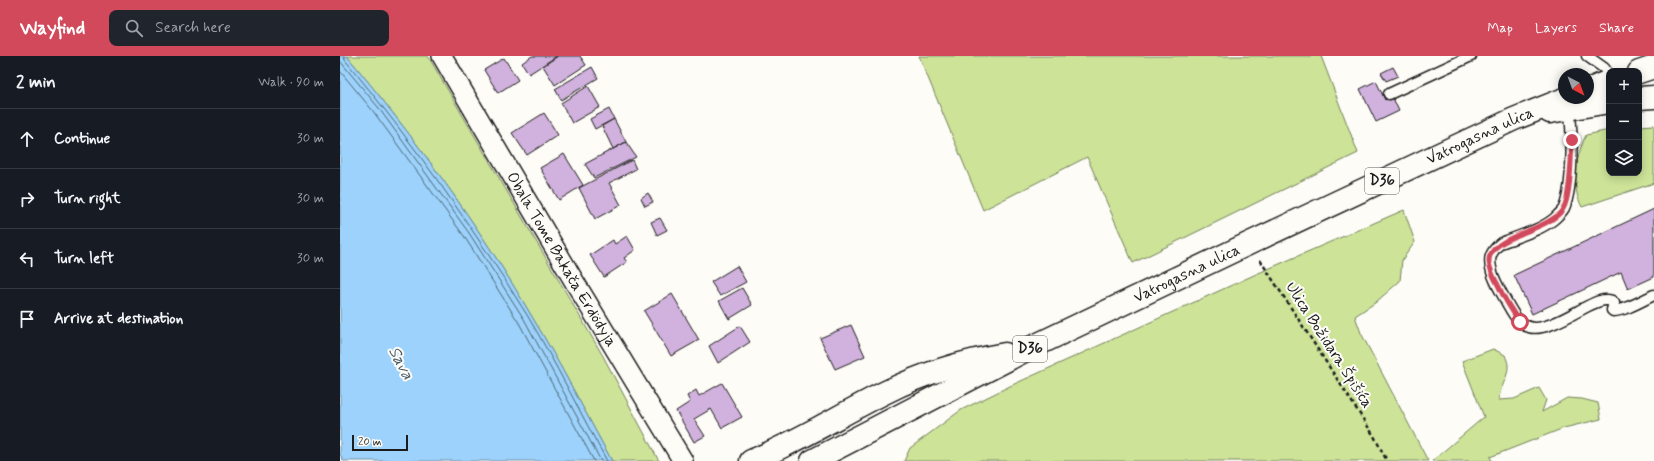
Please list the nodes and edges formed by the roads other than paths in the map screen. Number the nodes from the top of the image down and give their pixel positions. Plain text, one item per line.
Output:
1 (442, 56) edge
2 (1471, 56) edge
3 (1587, 56) edge
4 (1654, 67) edge
5 (1606, 71) edge
6 (1642, 71) edge
7 (1606, 82) edge
8 (1594, 87) edge
9 (1389, 94) dead end
10 (1654, 97) edge
11 (1642, 98) edge
12 (1594, 102) edge
13 (1606, 102) edge
14 (1565, 104) edge
15 (1568, 104) edge
16 (1654, 295) edge
17 (1026, 350) junction
18 (683, 461) edge
19 (751, 461) edge
20 (812, 461) edge

1 - 18 street, Obala Tome Bakača Erdödyja
2 - 9 lane
3 - 5 lane
4 - 6 main road
7 - 8 main road
10 - 11 main road
12 - 13 main road, D36
14 - 17 main road, Vatrogasna ulica / D36
15 - 16 lane
17 - 19 main road
17 - 20 main road, Vatrogasna ulica / D36

